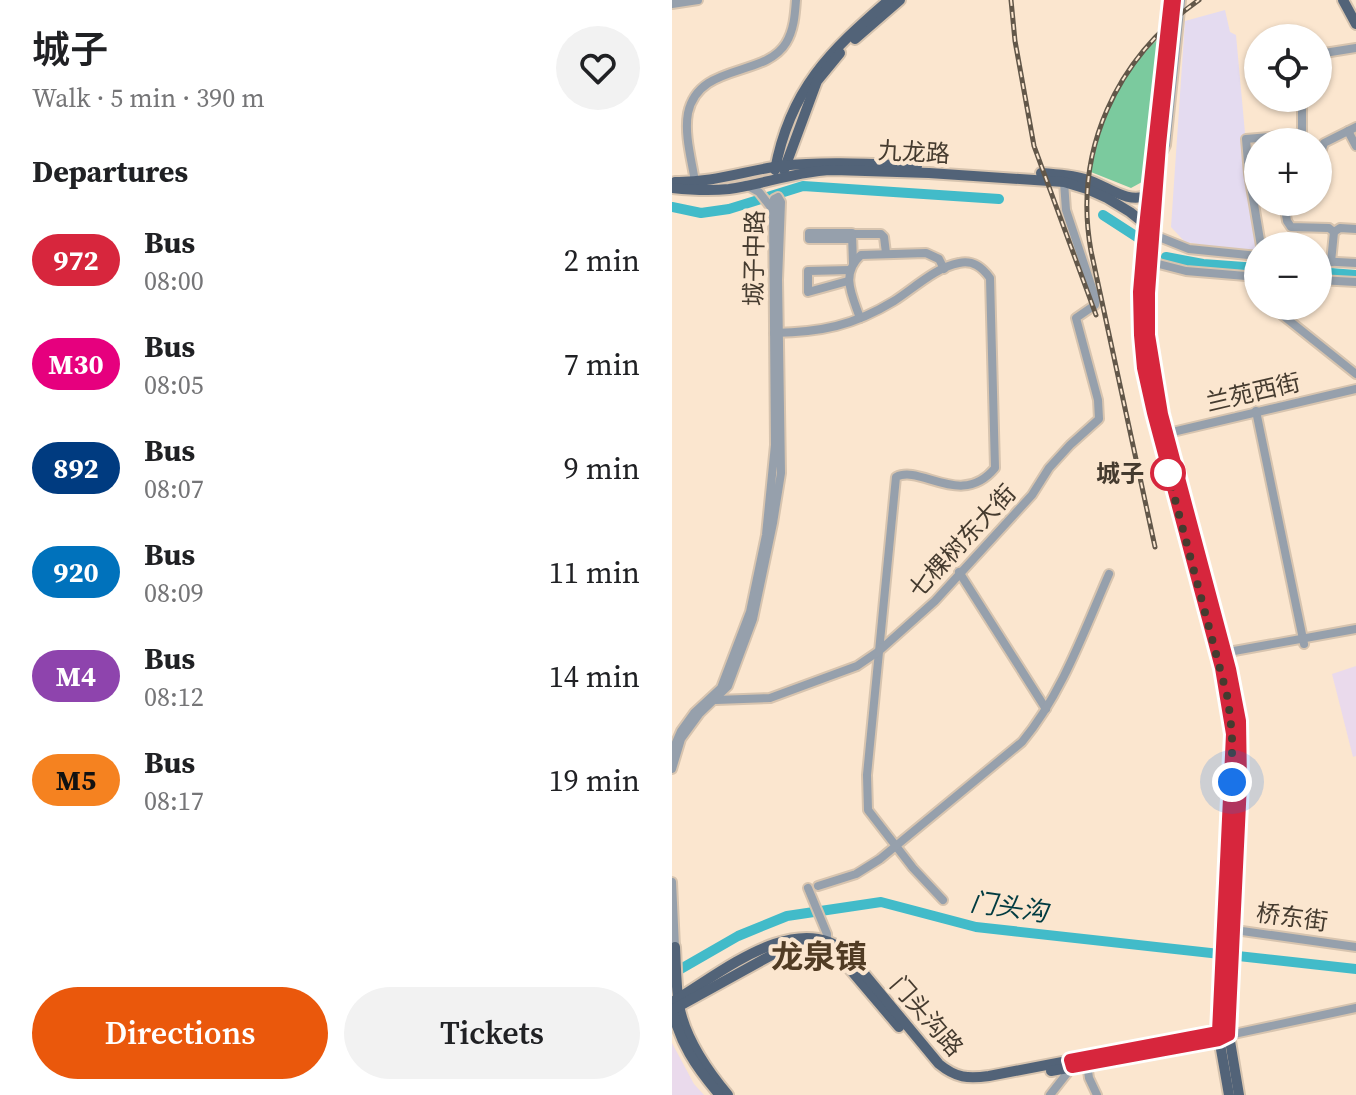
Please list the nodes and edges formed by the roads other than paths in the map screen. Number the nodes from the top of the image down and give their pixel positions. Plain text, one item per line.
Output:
1 (698, 0) edge
2 (796, 0) edge
3 (889, 0) edge
4 (900, 0) edge
5 (1173, 0) edge
6 (1343, 0) edge
7 (1350, 0) edge
8 (672, 4) edge
9 (1356, 12) edge
10 (1356, 24) edge
11 (1356, 48) edge
12 (1332, 52) edge
13 (1352, 129) edge
14 (1332, 139) edge
15 (1356, 146) edge
16 (1157, 157) junction
17 (779, 172) junction
18 (695, 182) junction
19 (1064, 182) junction
20 (672, 185) edge
21 (746, 185) junction
22 (1149, 195) junction
23 (773, 210) junction
24 (1286, 216) edge
25 (1145, 224) junction
26 (1356, 229) edge
27 (1334, 232) junction
28 (1154, 235) junction
29 (852, 252) junction
30 (1332, 252) edge
31 (873, 253) junction
32 (886, 253) junction
33 (1244, 255) edge
34 (1151, 262) junction
35 (1332, 262) edge
36 (1356, 263) edge
37 (851, 267) junction
38 (944, 269) junction
39 (1244, 276) edge
40 (848, 281) junction
41 (1332, 281) edge
42 (1356, 282) edge
43 (860, 318) junction
44 (1288, 320) edge
45 (777, 333) junction
46 (1356, 374) edge
47 (1356, 389) edge
48 (1256, 411) junction
49 (1163, 434) junction
50 (959, 572) junction
51 (1109, 574) dead end
52 (1356, 632) edge
53 (1304, 642) junction
54 (879, 651) junction
55 (1222, 656) junction
56 (714, 700) junction
57 (1046, 709) junction
58 (672, 752) edge
59 (672, 769) edge
60 (896, 845) junction
61 (672, 882) edge
62 (818, 886) dead end
63 (809, 892) dead end
64 (943, 900) dead end
65 (1229, 929) junction
66 (828, 943) junction
67 (675, 947) joint
68 (1356, 947) edge
69 (674, 1005) edge
70 (1356, 1008) edge
71 (1222, 1035) junction
72 (1071, 1064) junction
73 (1087, 1064) junction
74 (720, 1095) edge
75 (728, 1095) edge
76 (1050, 1095) edge
77 (1097, 1095) edge
78 (1229, 1095) edge
79 (1239, 1095) edge

1 - 8 street
2 - 18 street
3 - 17 main road
4 - 17 main road
5 - 16 main road
6 - 10 main road
7 - 9 main road
11 - 12 street
13 - 14 street
13 - 15 street
16 - 22 main road
16 - 28 main road
17 - 18 main road, 九龙路
17 - 19 main road, 九龙路
17 - 21 main road, 九龙路
17 - 22 main road, 九龙路
18 - 20 main road, 九龙路
19 - 25 main road, 九龙路
19 - 50 street, 七棵树东大街
20 - 21 main road, 九龙路
21 - 23 street
22 - 25 main road
23 - 45 street, 城子中路
23 - 45 street, 城子中路
24 - 27 street
25 - 49 main road
26 - 27 street
27 - 30 street
28 - 33 street
28 - 34 main road
29 - 31 street
29 - 32 street
29 - 37 street
31 - 32 street
31 - 37 street
32 - 38 street
34 - 39 street
34 - 49 main road
35 - 36 street
37 - 40 street
37 - 40 street
38 - 43 street
38 - 54 street
40 - 43 street
41 - 42 street
43 - 45 street
44 - 46 street
45 - 56 street, 城子中路
47 - 48 street, 兰苑西街
48 - 49 street, 兰苑西街
48 - 53 street
49 - 55 main road
50 - 54 street, 七棵树东大街
50 - 57 street
51 - 57 street
52 - 53 street
53 - 55 street
54 - 56 street, 七棵树东大街
54 - 60 street
55 - 65 main road
56 - 58 street, 城子中路
56 - 59 street, 城子中路
57 - 60 street
60 - 62 street
60 - 64 street
61 - 67 street
63 - 66 street
65 - 68 street, 桥东街
65 - 71 main road
66 - 69 main road
66 - 72 main road, 门头沟路
67 - 69 main road
69 - 74 main road
69 - 75 main road
70 - 71 street, 门头沟路
71 - 72 main road, 门头沟路
71 - 73 main road, 门头沟路
71 - 78 main road
71 - 79 main road
72 - 73 main road, 门头沟路
72 - 76 street
73 - 77 street

